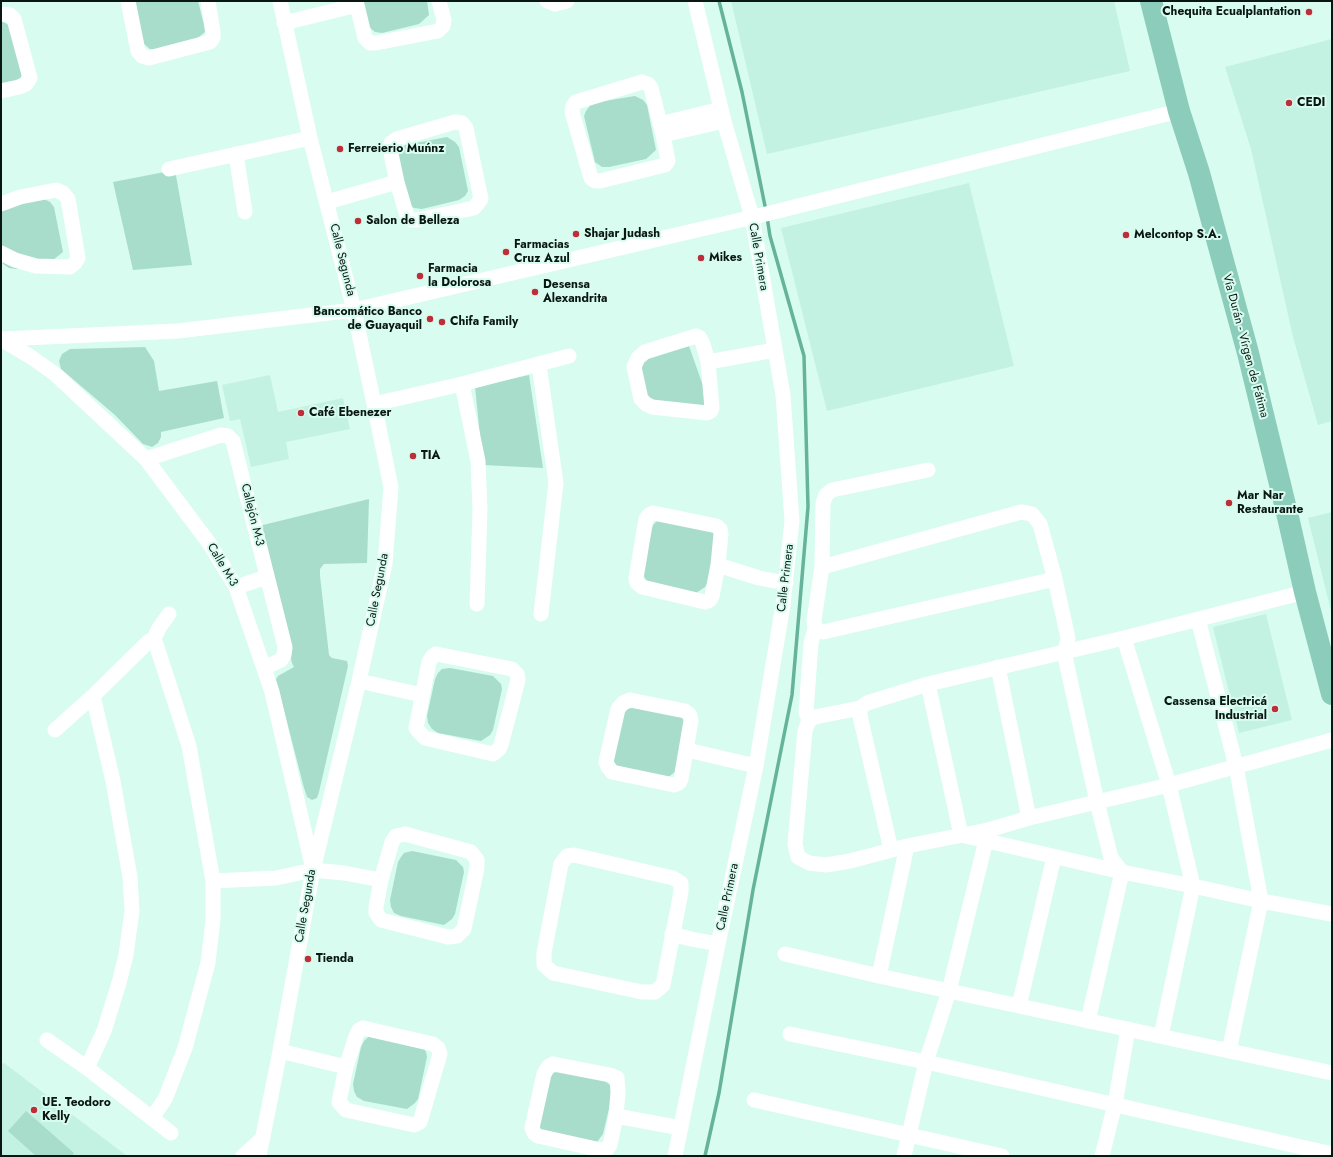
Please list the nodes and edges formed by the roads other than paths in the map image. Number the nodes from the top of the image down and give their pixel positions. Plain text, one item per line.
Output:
1 (128, 1) edge
2 (209, 1) edge
3 (280, 1) edge
4 (439, 1) edge
5 (547, 1) edge
6 (567, 1) edge
7 (695, 1) edge
8 (1152, 1) edge
9 (356, 3) edge
10 (1, 14) edge
11 (284, 23) junction
12 (1, 92) edge
13 (1179, 111) junction
14 (722, 115) junction
15 (662, 129) junction
16 (310, 138) junction
17 (236, 154) junction
18 (169, 169) dead end
19 (397, 182) junction
20 (327, 202) junction
21 (1, 204) edge
22 (245, 212) dead end
23 (752, 217) junction
24 (1, 253) edge
25 (354, 310) junction
26 (1, 339) edge
27 (774, 350) junction
28 (569, 356) dead end
29 (708, 362) junction
30 (539, 365) junction
31 (462, 384) junction
32 (374, 404) junction
33 (146, 459) junction
34 (928, 470) dead end
35 (718, 565) junction
36 (822, 567) junction
37 (267, 577) junction
38 (1055, 579) junction
39 (786, 583) junction
40 (236, 587) junction
41 (1305, 592) junction
42 (477, 604) dead end
43 (169, 614) dead end
44 (541, 614) dead end
45 (1198, 619) junction
46 (815, 629) junction
47 (1124, 638) junction
48 (153, 641) junction
49 (1064, 652) junction
50 (998, 667) junction
51 (264, 668) junction
52 (359, 681) junction
53 (928, 684) junction
54 (1332, 694) edge
55 (422, 695) junction
56 (93, 696) junction
57 (860, 708) junction
58 (809, 720) junction
59 (55, 730) dead end
60 (1332, 740) edge
61 (687, 750) junction
62 (756, 766) junction
63 (1236, 766) junction
64 (1169, 785) junction
65 (1097, 802) junction
66 (1029, 818) junction
67 (961, 835) junction
68 (987, 835) junction
69 (907, 846) junction
70 (891, 850) junction
71 (1054, 857) junction
72 (313, 870) junction
73 (1122, 872) junction
74 (381, 880) junction
75 (214, 881) junction
76 (1193, 886) junction
77 (1261, 901) junction
78 (1332, 914) edge
79 (672, 934) junction
80 (718, 944) junction
81 (785, 954) dead end
82 (879, 976) junction
83 (948, 991) junction
84 (1019, 1006) junction
85 (1088, 1021) junction
86 (1128, 1029) junction
87 (790, 1034) dead end
88 (1161, 1036) junction
89 (47, 1040) dead end
90 (280, 1051) junction
91 (1229, 1051) junction
92 (926, 1062) junction
93 (346, 1067) junction
94 (87, 1068) junction
95 (1332, 1073) edge
96 (754, 1100) dead end
97 (1115, 1104) junction
98 (616, 1116) junction
99 (152, 1118) junction
100 (681, 1128) junction
101 (171, 1134) dead end
102 (909, 1134) junction
103 (263, 1138) junction
104 (1332, 1154) edge
105 (243, 1156) edge
106 (259, 1156) edge
107 (675, 1156) edge
108 (904, 1156) edge
109 (1002, 1156) edge
110 (1102, 1156) edge

1 - 2 street
3 - 11 street, Calle Segunda
4 - 9 street
5 - 6 street
7 - 14 street, Calle Primera
8 - 13 main road, Vía Durán - Vírgen de Fátima
9 - 11 street
10 - 12 street
11 - 16 street, Calle Segunda
13 - 23 street
13 - 41 main road, Vía Durán - Vírgen de Fátima
14 - 15 street
14 - 23 street, Calle Primera
15 - 15 street
16 - 17 street
16 - 20 street, Calle Segunda
17 - 18 street
17 - 22 street
19 - 19 street
19 - 20 street
20 - 25 street, Calle Segunda
21 - 24 street
23 - 25 street
23 - 27 street, Calle Primera
25 - 26 street
25 - 32 street, Calle Segunda
26 - 33 street, Calle M-3
27 - 29 street
27 - 39 street, Calle Primera
28 - 30 street
29 - 29 street
30 - 31 street
30 - 44 street
31 - 32 street
31 - 42 street
32 - 52 street, Calle Segunda
33 - 37 street, Callejón M-3
33 - 40 street, Calle M-3
34 - 36 street
35 - 35 street
35 - 39 street
36 - 38 street
36 - 46 street
37 - 40 street
37 - 51 street, Callejón M-3
38 - 46 street
38 - 49 street
39 - 62 street, Calle Primera
40 - 51 street, Calle M-3
41 - 45 street
41 - 54 main road, Vía Durán - Vírgen de Fátima
43 - 48 street
45 - 47 street
45 - 63 street
46 - 58 street
47 - 49 street
47 - 64 street
48 - 56 street
48 - 75 street
49 - 50 street
49 - 65 street
50 - 53 street
50 - 66 street
51 - 72 street, Calle M-3
52 - 55 street
52 - 72 street, Calle Segunda
53 - 57 street
53 - 67 street
55 - 55 street
56 - 59 street
56 - 94 street
57 - 58 street
57 - 70 street
58 - 70 street
60 - 63 street
61 - 61 street
61 - 62 street
62 - 80 street, Calle Primera
63 - 64 street
63 - 77 street
64 - 65 street
64 - 76 street
65 - 66 street
65 - 73 street
66 - 68 street
67 - 68 street
67 - 69 street
68 - 71 street
68 - 83 street
69 - 70 street
69 - 82 street
71 - 73 street
71 - 84 street
72 - 74 street
72 - 75 street
72 - 90 street, Calle Segunda
73 - 76 street
73 - 85 street
74 - 74 street
75 - 99 street
76 - 77 street
76 - 88 street
77 - 78 street
77 - 91 street
79 - 79 street
79 - 80 street
80 - 100 street, Calle Primera
81 - 82 street
82 - 83 street
83 - 84 street
83 - 92 street
84 - 85 street
85 - 86 street
86 - 88 street
86 - 97 street
87 - 92 street
88 - 91 street
89 - 94 street
90 - 93 street
90 - 103 street, Calle Segunda
91 - 95 street
92 - 97 street
92 - 102 street
93 - 93 street
94 - 99 street
96 - 102 street
97 - 104 street
97 - 110 street
98 - 98 street
98 - 100 street
99 - 101 street
100 - 107 street, Calle Primera
102 - 108 street
102 - 109 street
103 - 105 street
103 - 106 street, Calle Segunda

